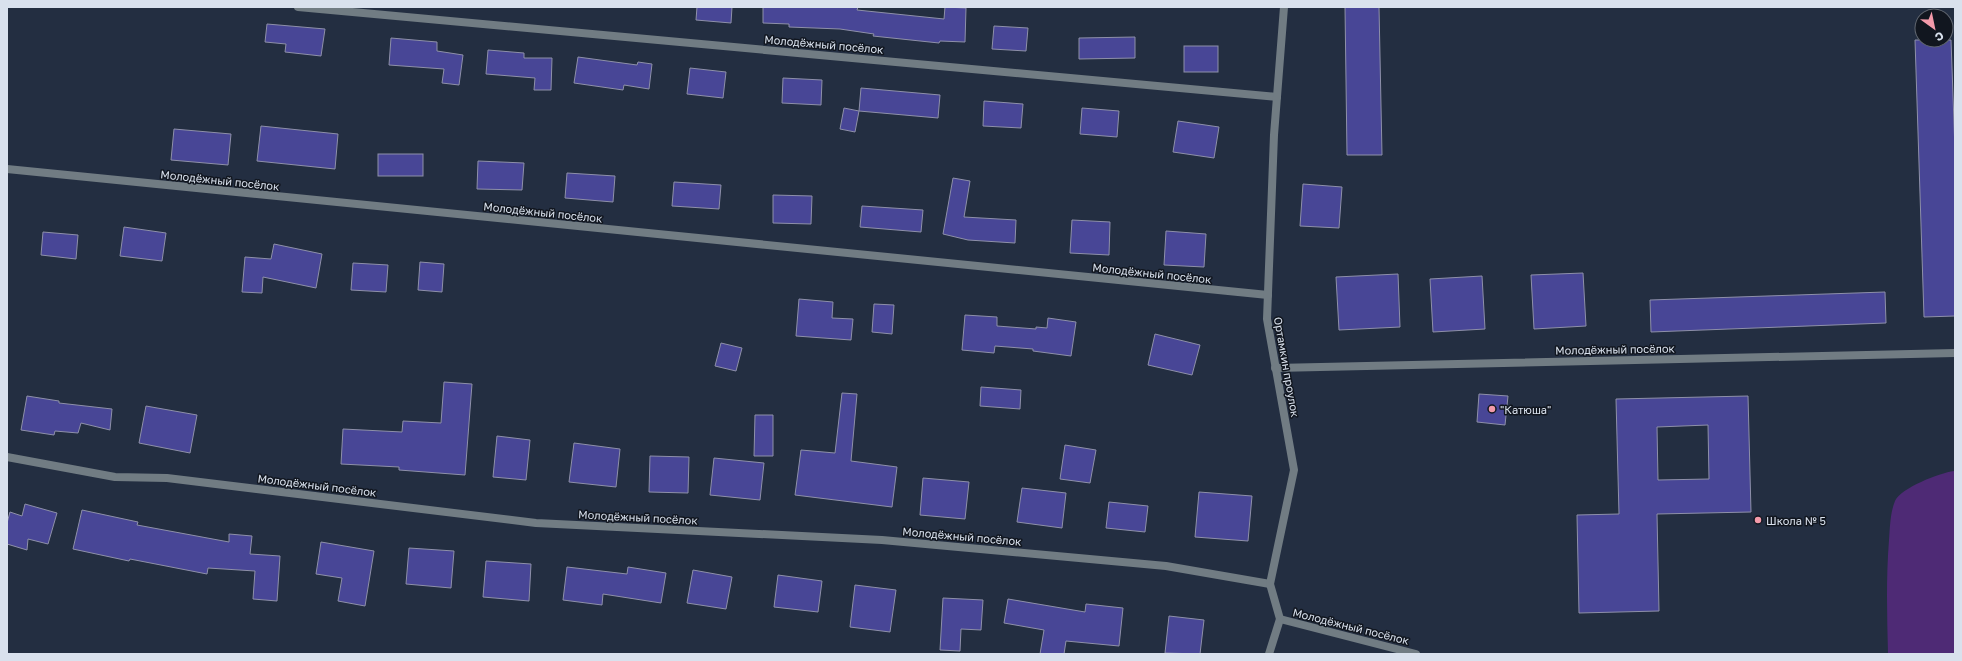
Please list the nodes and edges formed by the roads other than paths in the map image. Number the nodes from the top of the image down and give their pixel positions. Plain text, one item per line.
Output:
1 (298, 7) edge
2 (1284, 7) edge
3 (1277, 97) junction
4 (7, 169) edge
5 (1268, 295) junction
6 (1955, 353) edge
7 (1275, 368) junction
8 (7, 457) edge
9 (1270, 584) junction
10 (1280, 619) junction
11 (1269, 654) edge
12 (1416, 654) edge

1 - 3 street, Молодёжный посёлок
2 - 3 street, Ортамкин проулок
3 - 5 street, Ортамкин проулок
4 - 5 street, Молодёжный посёлок
5 - 7 street, Ортамкин проулок
6 - 7 street, Молодёжный посёлок
7 - 9 street, Ортамкин проулок
8 - 9 street, Молодёжный посёлок
9 - 10 street, Ортамкин проулок
10 - 11 street
10 - 12 street, Молодёжный посёлок

